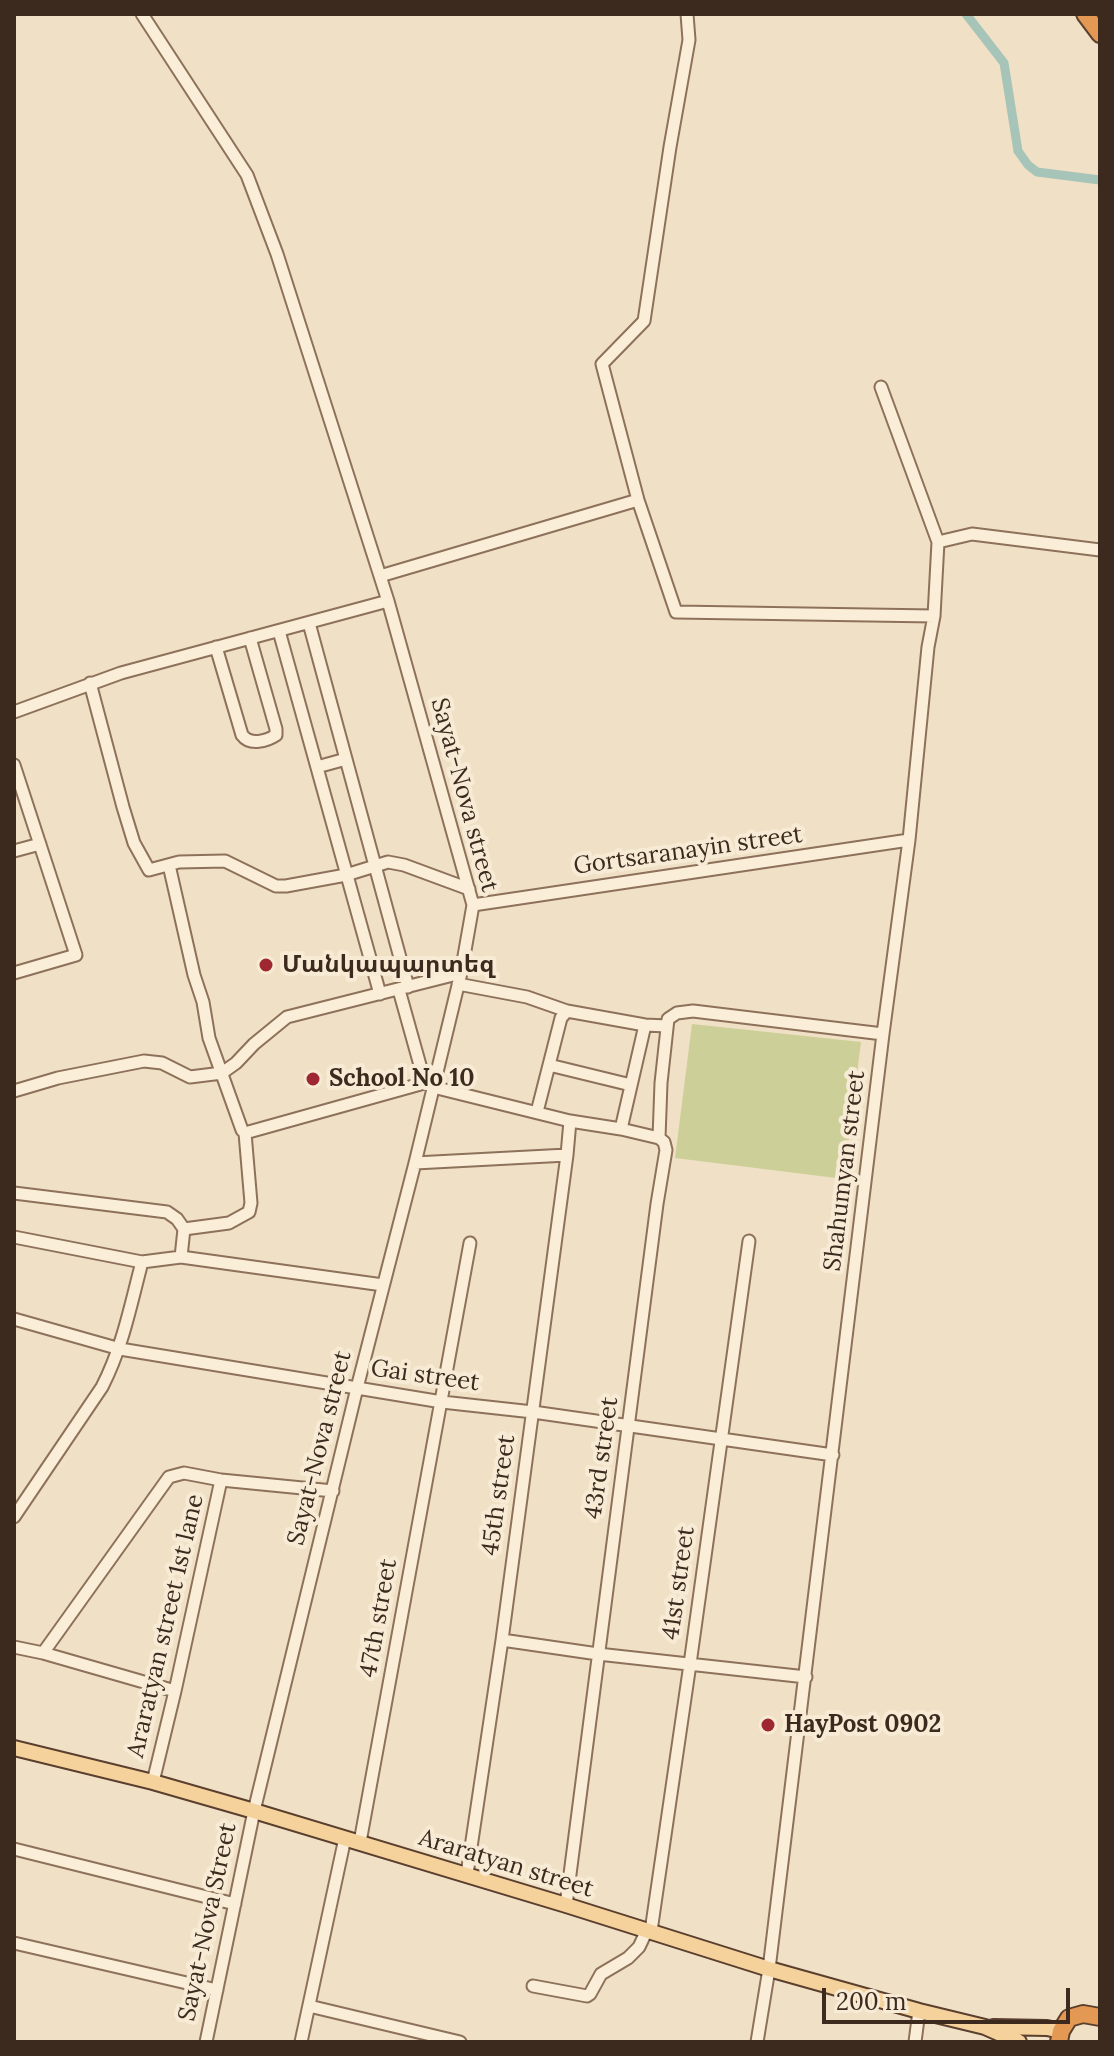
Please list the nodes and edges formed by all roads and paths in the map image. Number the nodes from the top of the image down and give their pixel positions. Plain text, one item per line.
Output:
1 (142, 14) edge
2 (687, 14) edge
3 (1085, 14) edge
4 (1100, 34) edge
5 (881, 387) dead end
6 (638, 500) junction
7 (938, 542) junction
8 (1100, 550) edge
9 (380, 576) junction
10 (388, 601) junction
11 (934, 616) junction
12 (309, 623) junction
13 (279, 631) junction
14 (250, 638) junction
15 (216, 647) junction
16 (90, 683) junction
17 (14, 712) edge
18 (346, 759) junction
19 (14, 765) edge
20 (317, 767) junction
21 (909, 840) junction
22 (40, 844) junction
23 (14, 851) edge
24 (169, 865) junction
25 (376, 865) junction
26 (346, 875) junction
27 (469, 889) junction
28 (473, 905) junction
29 (14, 973) edge
30 (460, 978) junction
31 (404, 988) junction
32 (380, 994) junction
33 (567, 1011) junction
34 (667, 1022) junction
35 (645, 1025) junction
36 (883, 1034) junction
37 (549, 1065) junction
38 (222, 1073) junction
39 (431, 1083) junction
40 (631, 1085) junction
41 (14, 1091) edge
42 (537, 1112) junction
43 (570, 1121) junction
44 (621, 1129) junction
45 (245, 1133) junction
46 (659, 1138) junction
47 (567, 1155) junction
48 (415, 1163) junction
49 (14, 1193) edge
50 (184, 1229) junction
51 (14, 1237) edge
52 (749, 1241) dead end
53 (470, 1243) dead end
54 (181, 1257) junction
55 (142, 1262) junction
56 (383, 1285) junction
57 (14, 1319) edge
58 (120, 1349) junction
59 (357, 1388) junction
60 (442, 1402) junction
61 (533, 1412) junction
62 (628, 1427) junction
63 (720, 1439) junction
64 (833, 1455) junction
65 (221, 1480) junction
66 (333, 1491) junction
67 (14, 1517) edge
68 (502, 1640) junction
69 (14, 1647) edge
70 (43, 1653) junction
71 (598, 1654) junction
72 (690, 1664) junction
73 (806, 1677) junction
74 (175, 1691) junction
75 (14, 1748) edge
76 (153, 1782) junction
77 (254, 1811) junction
78 (353, 1840) junction
79 (14, 1849) edge
80 (467, 1874) junction
81 (235, 1904) junction
82 (566, 1905) junction
83 (649, 1930) junction
84 (14, 1943) edge
85 (769, 1969) junction
86 (533, 1986) dead end
87 (217, 1990) junction
88 (309, 2006) junction
89 (919, 2011) junction
90 (1100, 2017) edge
91 (985, 2027) junction
92 (1060, 2037) edge
93 (1010, 2040) edge
94 (206, 2042) edge
95 (301, 2042) edge
96 (460, 2042) edge
97 (757, 2042) edge
98 (915, 2042) edge
99 (1077, 2042) edge

1 - 9 street, Sayat-Nova street
2 - 6 street
3 - 4 highway
5 - 7 street, Shahumyan street
6 - 9 street
6 - 11 street
7 - 8 street
7 - 11 street, Shahumyan street
9 - 10 street, Sayat-Nova street
10 - 12 street
10 - 27 street, Sayat-Nova street
11 - 21 street, Shahumyan street
12 - 13 street
12 - 18 street
13 - 14 street
13 - 20 street
14 - 15 street
14 - 15 street
15 - 16 street
16 - 17 street
16 - 24 street
18 - 20 street
18 - 25 street
19 - 22 street
20 - 26 street
21 - 28 street, Gortsaranayin street
21 - 36 street, Shahumyan street
22 - 23 street
22 - 29 street
24 - 26 street
24 - 38 street
25 - 26 street
25 - 27 street
25 - 31 street
26 - 32 street
27 - 28 street, Sayat-Nova street
28 - 30 street, Sayat-Nova street
30 - 31 street
30 - 33 street
30 - 39 street, Sayat-Nova street
31 - 32 street
31 - 39 street
32 - 38 street
33 - 35 street
33 - 37 street
34 - 35 street
34 - 36 street
34 - 46 street, 43rd street
35 - 40 street
36 - 64 street, Shahumyan street
37 - 40 street
37 - 42 street
38 - 41 street
38 - 45 street
39 - 42 street
39 - 45 street
39 - 48 street, Sayat-Nova street
40 - 44 street
42 - 43 street
43 - 44 street
43 - 47 street, 45th street
44 - 46 street
45 - 50 street
46 - 62 street, 43rd street
47 - 48 street
47 - 61 street, 45th street
48 - 56 street, Sayat-Nova street
49 - 50 street
50 - 54 street
51 - 55 street
52 - 63 street, 41st street
53 - 60 street, 47th street
54 - 55 street
54 - 56 street
55 - 58 street
56 - 59 street, Sayat-Nova street
57 - 58 street, Gai street
58 - 59 street, Gai street
58 - 67 street
59 - 60 street, Gai street
59 - 66 street, Sayat-Nova street
60 - 61 street, Gai street
60 - 78 street, 47th street
61 - 62 street, Gai street
61 - 68 street, 45th street
62 - 63 street, Gai street
62 - 71 street, 43rd street
63 - 64 street, Gai street
63 - 72 street, 41st street
64 - 73 street, Shahumyan street
65 - 66 street
65 - 70 street
65 - 74 street, Araratyan street 1st lane
66 - 77 street, Sayat-Nova street
68 - 71 street
68 - 80 street, 45th street
69 - 70 street
70 - 74 street
71 - 72 street
71 - 82 street, 43rd street
72 - 73 street
72 - 83 street, 41st street
73 - 85 street, Shahumyan street
74 - 76 street, Araratyan street 1st lane
75 - 76 main road, Araratyan street
76 - 77 main road, Araratyan street
77 - 78 main road, Araratyan street
77 - 81 street, Sayat-Nova Street
78 - 80 main road, Araratyan street
78 - 88 street, 47th street
79 - 81 street
80 - 82 main road, Araratyan street
81 - 87 street, Sayat-Nova Street
82 - 83 main road, Araratyan street
83 - 85 main road, Araratyan street
83 - 86 street
84 - 87 street
85 - 89 main road, Araratyan street
85 - 97 street
87 - 94 street, Sayat-Nova Street
88 - 95 street, 47th street
88 - 96 street
89 - 91 main road, Araratyan street
89 - 98 street
90 - 92 highway
91 - 92 main road, Araratyan street
91 - 93 main road, Araratyan street
92 - 99 highway

